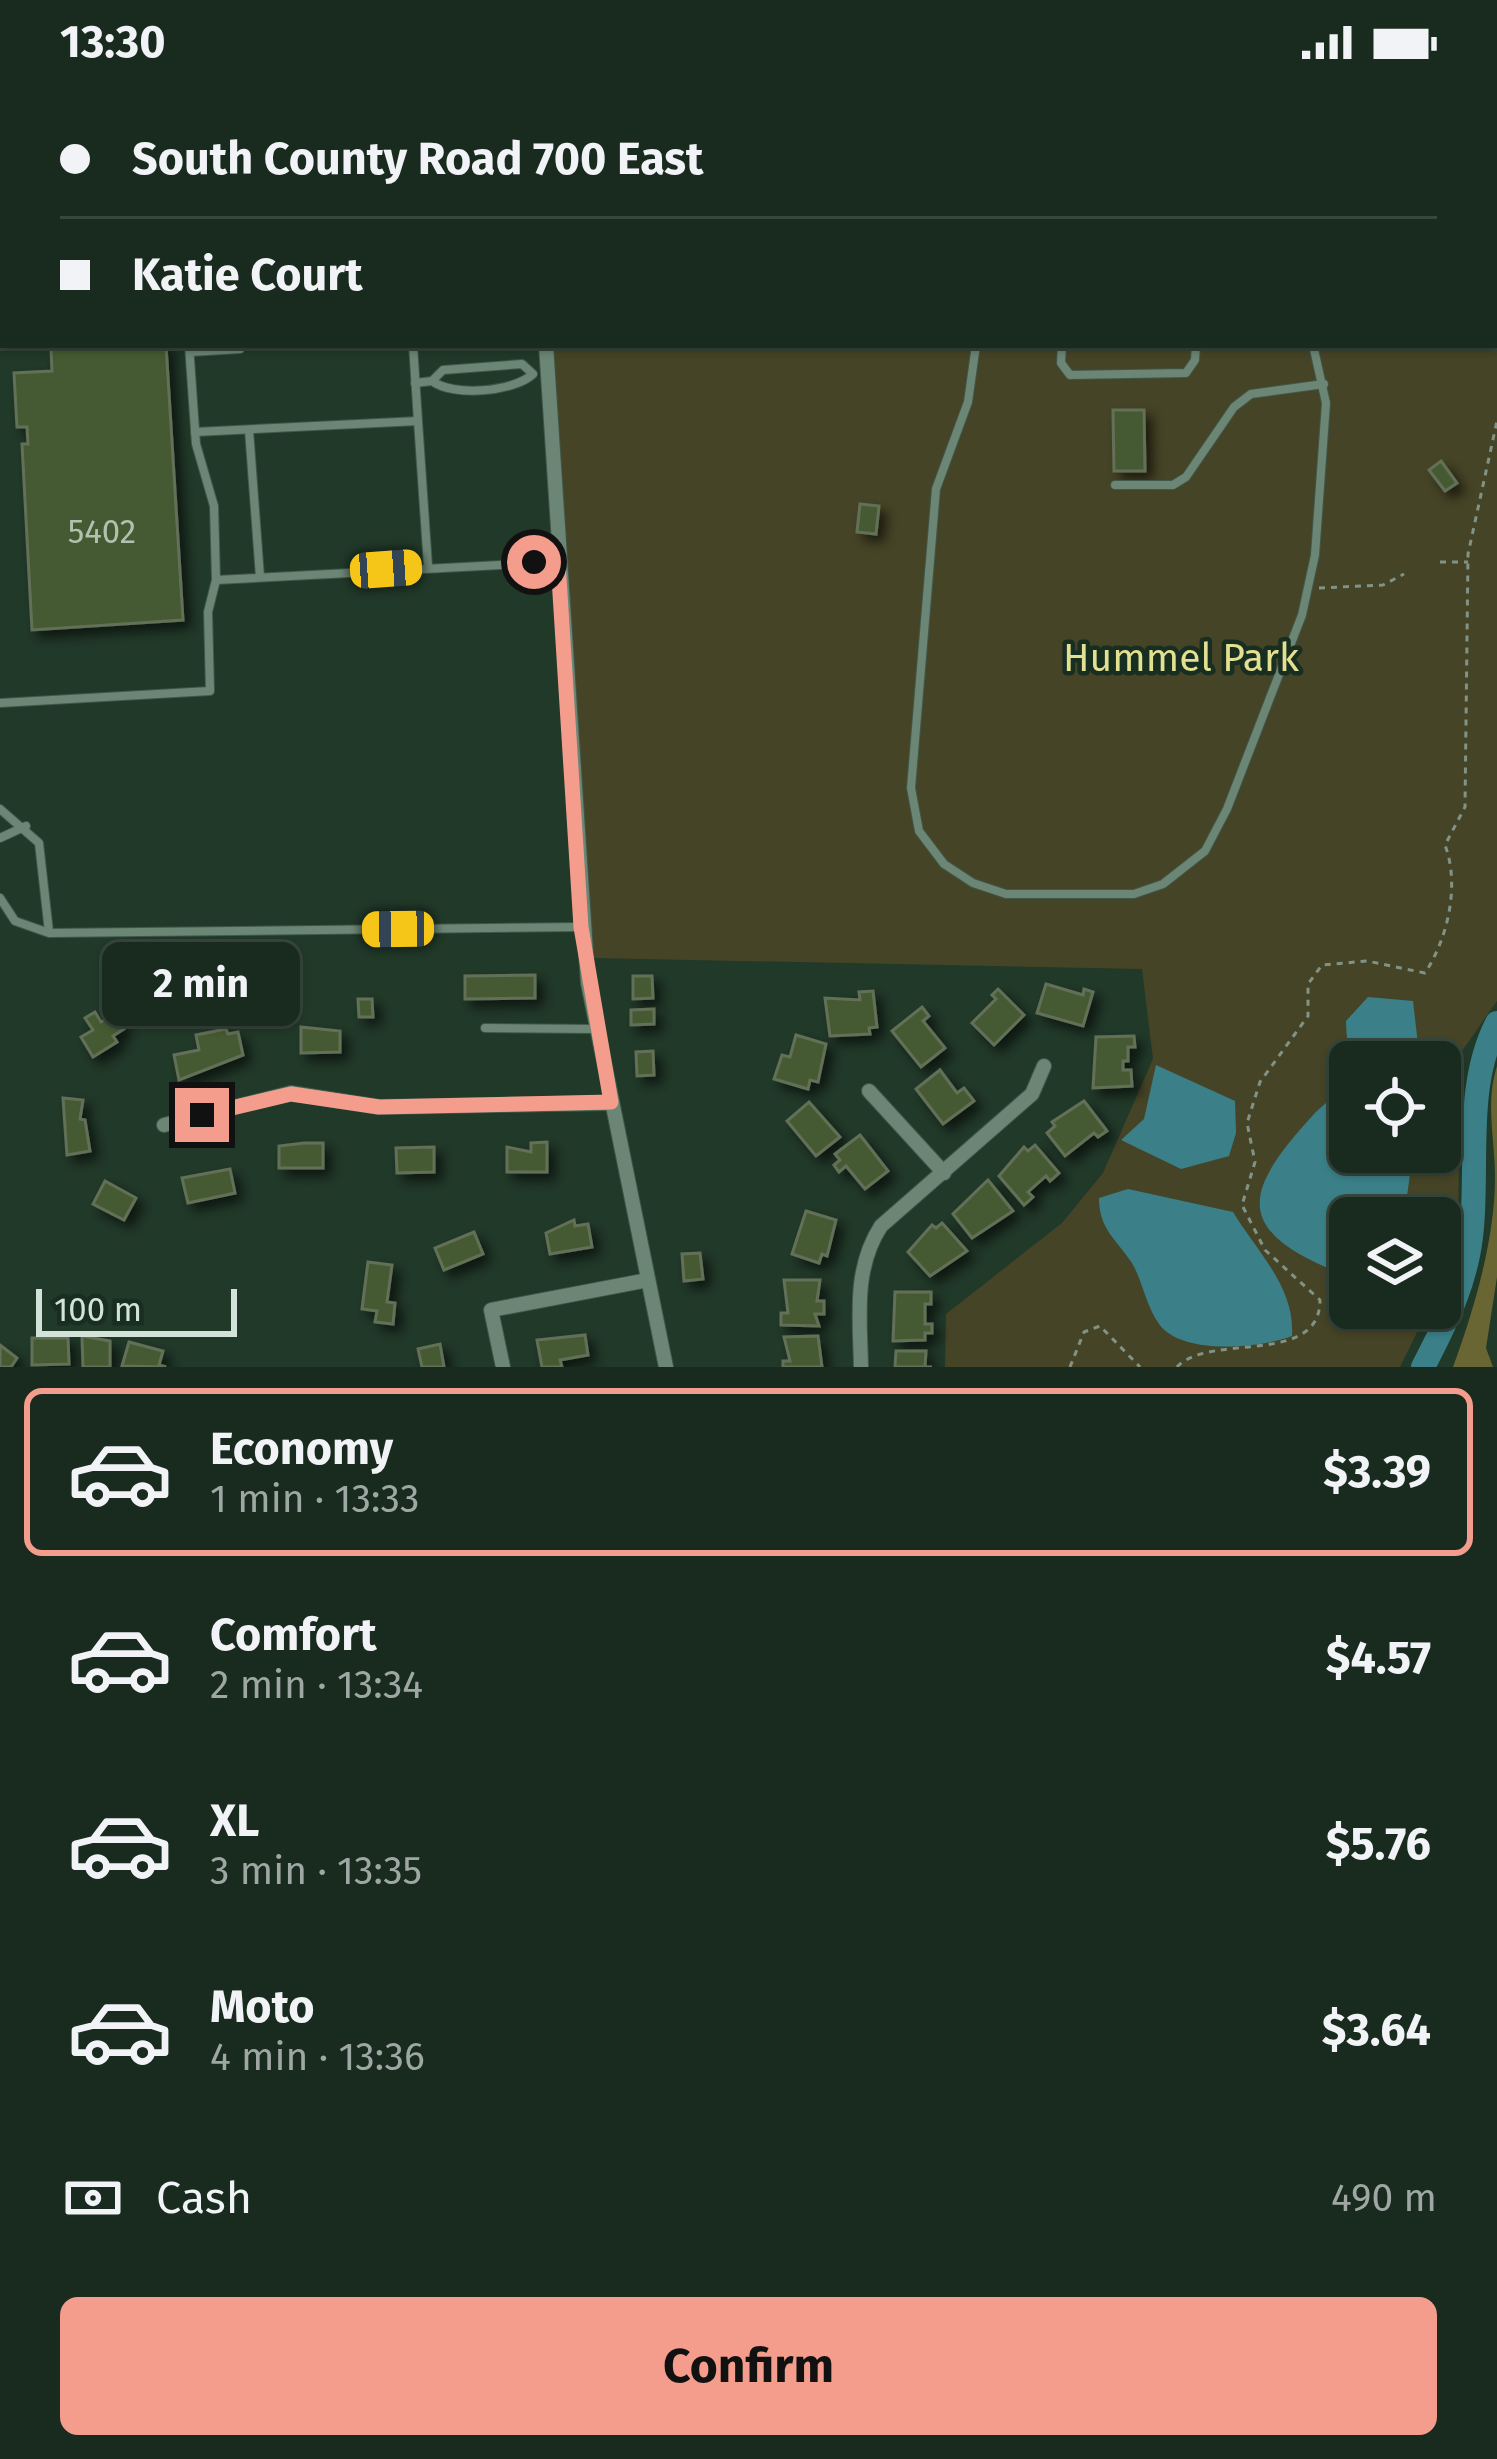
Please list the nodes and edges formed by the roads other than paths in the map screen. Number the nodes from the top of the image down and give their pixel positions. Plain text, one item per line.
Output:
1 (190, 348) edge
2 (413, 348) edge
3 (545, 348) edge
4 (976, 348) edge
5 (1062, 348) edge
6 (1196, 348) edge
7 (1314, 348) edge
8 (540, 374) junction
9 (432, 381) junction
10 (416, 383) junction
11 (1324, 385) junction
12 (418, 421) junction
13 (249, 430) junction
14 (195, 432) junction
15 (1115, 485) dead end
16 (558, 562) junction
17 (428, 566) junction
18 (260, 577) junction
19 (216, 580) junction
20 (0, 704) edge
21 (0, 808) edge
22 (26, 826) junction
23 (0, 838) edge
24 (0, 898) edge
25 (581, 927) junction
26 (49, 933) junction
27 (485, 1028) dead end
28 (596, 1029) junction
29 (1044, 1066) dead end
30 (868, 1090) dead end
31 (611, 1102) junction
32 (164, 1125) dead end
33 (944, 1173) junction
34 (648, 1280) junction
35 (503, 1367) edge
36 (666, 1367) edge
37 (861, 1367) edge

1 - 14 lane
2 - 10 lane
3 - 8 street
4 - 11 lane
5 - 6 lane
7 - 11 lane
8 - 9 lane
8 - 9 lane
8 - 16 street
9 - 10 lane
10 - 12 lane
11 - 15 lane
12 - 13 lane
12 - 17 lane
13 - 14 lane
13 - 18 lane
14 - 19 lane
16 - 17 lane
16 - 25 street
17 - 18 lane
18 - 19 lane
19 - 20 lane
21 - 22 lane
22 - 23 lane
22 - 26 lane
24 - 26 lane
25 - 26 lane
25 - 28 street
27 - 28 lane
28 - 31 street
29 - 33 street
30 - 33 street
31 - 32 street
31 - 34 street
33 - 37 street
34 - 35 street
34 - 36 street

